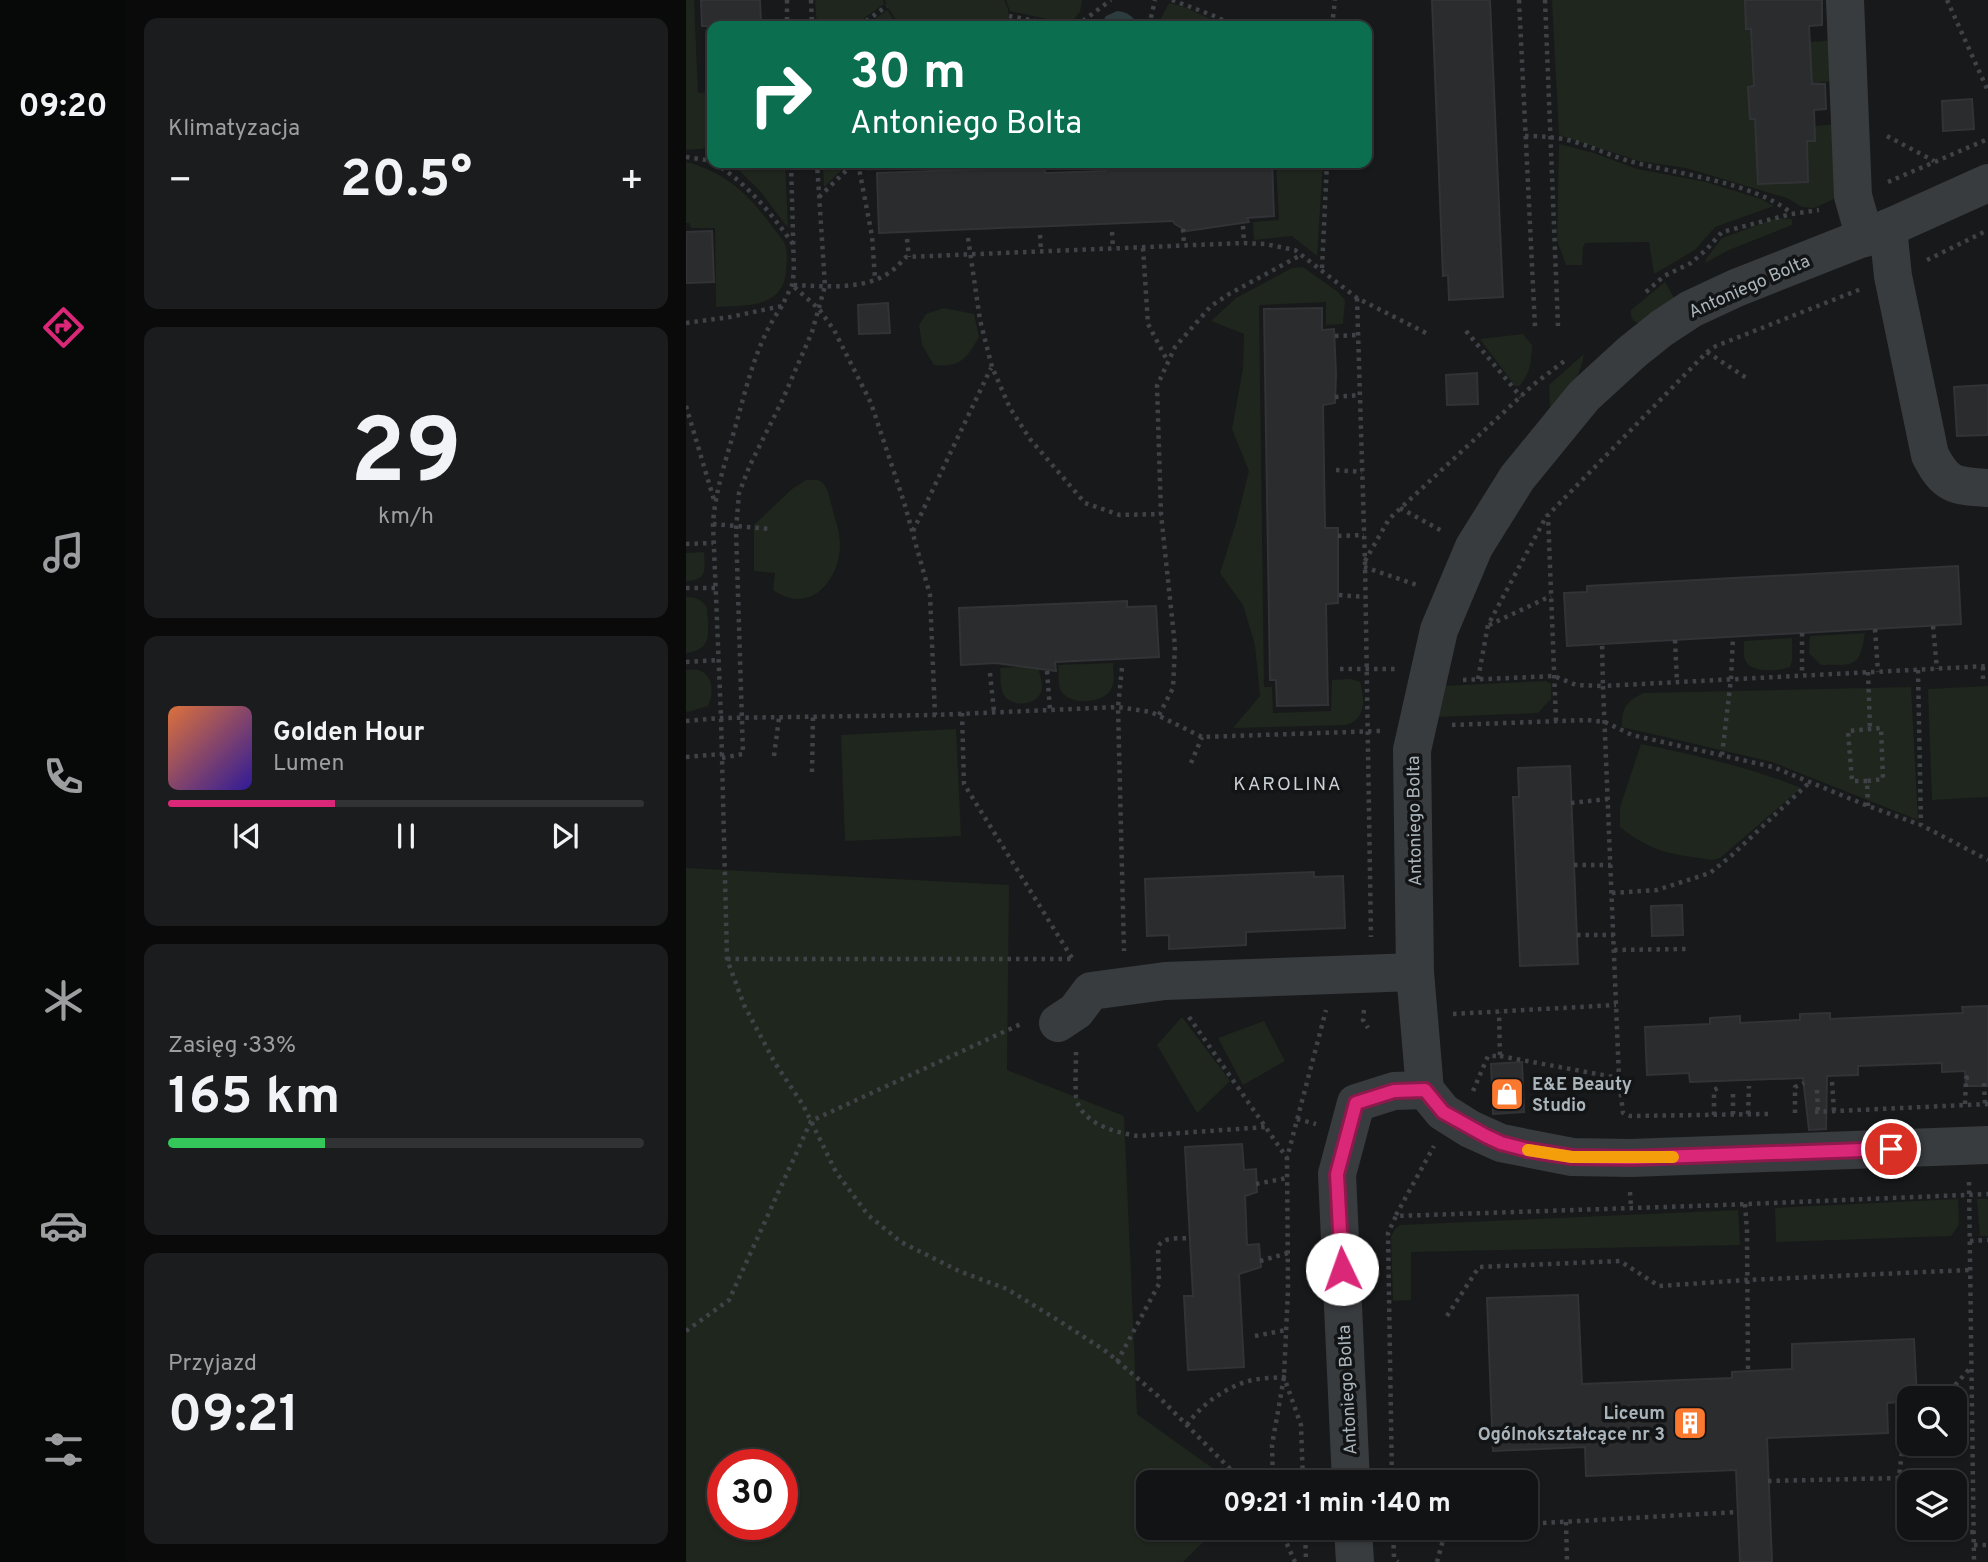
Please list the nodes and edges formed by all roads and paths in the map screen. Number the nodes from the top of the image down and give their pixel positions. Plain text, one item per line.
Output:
1 (787, 0) edge
2 (811, 0) edge
3 (1111, 0) edge
4 (1155, 0) edge
5 (1172, 0) edge
6 (1335, 0) edge
7 (1519, 0) edge
8 (1545, 0) edge
9 (1845, 0) edge
10 (1947, 0) edge
11 (1182, 1) edge
12 (887, 6) dead end
13 (1009, 16) dead end
14 (788, 21) edge
15 (812, 21) edge
16 (866, 21) edge
17 (1036, 21) edge
18 (1083, 21) edge
19 (1150, 21) edge
20 (1224, 21) edge
21 (1333, 21) edge
22 (1988, 91) edge
23 (1850, 116) junction
24 (1525, 136) junction
25 (1550, 136) junction
26 (686, 158) edge
27 (707, 160) edge
28 (1935, 162) dead end
29 (723, 168) edge
30 (791, 168) edge
31 (817, 168) edge
32 (851, 168) edge
33 (857, 168) edge
34 (1327, 168) edge
35 (1988, 183) edge
36 (819, 198) junction
37 (1791, 214) dead end
38 (1243, 226) dead end
39 (1183, 229) dead end
40 (1988, 230) edge
41 (1112, 232) dead end
42 (1876, 233) junction
43 (1040, 235) dead end
44 (968, 237) dead end
45 (907, 239) dead end
46 (1244, 243) junction
47 (793, 245) junction
48 (1184, 246) junction
49 (1143, 248) junction
50 (1113, 249) junction
51 (1041, 252) junction
52 (969, 255) junction
53 (1301, 255) junction
54 (908, 257) junction
55 (1322, 269) junction
56 (1893, 276) junction
57 (875, 278) junction
58 (792, 285) junction
59 (825, 286) junction
60 (1357, 298) junction
61 (782, 306) junction
62 (819, 309) junction
63 (686, 323) edge
64 (1558, 326) dead end
65 (1535, 327) dead end
66 (1466, 331) dead end
67 (1428, 334) dead end
68 (1358, 335) junction
69 (1335, 337) dead end
70 (1707, 352) junction
71 (1167, 361) junction
72 (992, 367) junction
73 (1748, 379) dead end
74 (1360, 396) junction
75 (1335, 397) dead end
76 (1521, 397) dead end
77 (686, 406) edge
78 (1336, 470) dead end
79 (1362, 472) junction
80 (1988, 488) edge
81 (715, 500) junction
82 (1400, 508) dead end
83 (1161, 514) junction
84 (1548, 515) junction
85 (1389, 519) dead end
86 (713, 524) junction
87 (737, 525) junction
88 (770, 529) dead end
89 (912, 532) junction
90 (1364, 535) junction
91 (1338, 536) dead end
92 (713, 543) junction
93 (686, 544) edge
94 (1474, 547) junction
95 (1365, 565) junction
96 (686, 588) edge
97 (715, 588) junction
98 (1339, 595) dead end
99 (1453, 596) junction
100 (1551, 596) junction
101 (1365, 597) junction
102 (1488, 625) junction
103 (1933, 626) dead end
104 (1875, 629) dead end
105 (1802, 633) dead end
106 (1733, 637) dead end
107 (1675, 640) dead end
108 (1602, 644) dead end
109 (719, 660) junction
110 (686, 662) edge
111 (1985, 667) edge
112 (1122, 668) dead end
113 (1366, 668) junction
114 (1340, 669) dead end
115 (1937, 669) junction
116 (1918, 670) junction
117 (1047, 671) dead end
118 (1868, 672) junction
119 (1878, 672) junction
120 (990, 673) dead end
121 (1429, 676) junction
122 (1554, 676) junction
123 (1802, 676) junction
124 (1731, 679) junction
125 (1478, 680) junction
126 (1983, 680) dead end
127 (1677, 682) junction
128 (1603, 686) junction
129 (1118, 706) junction
130 (1050, 710) junction
131 (994, 712) junction
132 (962, 713) junction
133 (935, 715) junction
134 (1159, 715) junction
135 (813, 717) junction
136 (722, 718) junction
137 (742, 718) junction
138 (779, 718) junction
139 (686, 721) edge
140 (1556, 721) junction
141 (1605, 722) junction
142 (1418, 726) junction
143 (1870, 729) junction
144 (1367, 733) junction
145 (1202, 737) junction
146 (1722, 755) junction
147 (722, 756) junction
148 (774, 756) dead end
149 (686, 757) edge
150 (1191, 763) dead end
151 (813, 772) dead end
152 (1867, 780) junction
153 (1811, 781) junction
154 (1608, 799) junction
155 (1571, 803) dead end
156 (1868, 806) junction
157 (1921, 825) junction
158 (1988, 860) edge
159 (1574, 865) dead end
160 (1611, 866) junction
161 (1612, 892) junction
162 (1577, 935) dead end
163 (1614, 935) junction
164 (1686, 949) dead end
165 (1371, 950) dead end
166 (1614, 950) junction
167 (1072, 959) junction
168 (1125, 959) dead end
169 (727, 960) junction
170 (1416, 972) junction
171 (1165, 981) junction
172 (1067, 1001) junction
173 (1328, 1005) dead end
174 (1616, 1005) junction
175 (1499, 1012) junction
176 (1419, 1016) junction
177 (1500, 1056) junction
178 (1973, 1076) dead end
179 (1619, 1078) junction
180 (1832, 1082) dead end
181 (1804, 1083) dead end
182 (1984, 1083) dead end
183 (1749, 1086) dead end
184 (1720, 1087) dead end
185 (1817, 1090) dead end
186 (1733, 1094) dead end
187 (1965, 1104) junction
188 (1987, 1104) edge
189 (1445, 1110) junction
190 (1834, 1111) junction
191 (1818, 1112) junction
192 (1748, 1114) junction
193 (1772, 1114) dead end
194 (1783, 1114) dead end
195 (1795, 1114) junction
196 (1714, 1115) junction
197 (1733, 1115) junction
198 (811, 1121) junction
199 (1266, 1127) junction
200 (1978, 1145) edge
201 (1287, 1158) junction
202 (1287, 1178) junction
203 (1256, 1184) dead end
204 (1988, 1194) edge
205 (1969, 1195) junction
206 (1745, 1204) junction
207 (1396, 1216) junction
208 (1190, 1238) dead end
209 (1988, 1240) edge
210 (1970, 1241) junction
211 (1288, 1253) junction
212 (1260, 1261) dead end
213 (1970, 1270) junction
214 (1746, 1280) junction
215 (1447, 1316) dead end
216 (1286, 1329) junction
217 (686, 1331) edge
218 (1255, 1336) dead end
219 (1117, 1362) junction
220 (1972, 1366) junction
221 (1748, 1372) dead end
222 (1284, 1377) junction
223 (1954, 1386) edge
224 (1187, 1425) junction
225 (1967, 1428) edge
226 (1972, 1428) junction
227 (1231, 1470) edge
228 (1273, 1470) edge
229 (1303, 1470) edge
230 (1350, 1470) edge
231 (1392, 1470) edge
232 (1897, 1478) edge
233 (1768, 1480) dead end
234 (1737, 1512) dead end
235 (1566, 1522) junction
236 (1538, 1523) edge
237 (1967, 1532) edge
238 (1974, 1532) junction
239 (1286, 1540) edge
240 (1305, 1540) edge
241 (1354, 1540) edge
242 (1393, 1540) edge
243 (1443, 1540) edge
244 (1974, 1545) junction
245 (1988, 1545) edge
246 (1296, 1562) edge
247 (1306, 1562) edge
248 (1355, 1562) edge
249 (1398, 1562) edge
250 (1437, 1562) edge
251 (1567, 1562) edge
252 (1974, 1562) edge

1 - 14 path
2 - 15 path
3 - 18 path
4 - 19 path
5 - 11 path
6 - 21 path
7 - 24 path
8 - 25 path
9 - 23 street
10 - 22 path
11 - 20 path
12 - 16 path
13 - 17 path
23 - 28 path
23 - 42 street
24 - 25 path
24 - 65 path
25 - 37 path
25 - 64 path
26 - 27 path
29 - 47 path
30 - 47 path
31 - 36 path
32 - 36 path
33 - 57 path
34 - 55 path
35 - 42 street, Antoniego Bolta
36 - 59 path
38 - 46 path
39 - 48 path
40 - 56 path
41 - 50 path
42 - 56 street
42 - 94 street, Antoniego Bolta
43 - 51 path
44 - 52 path
45 - 54 path
46 - 48 path
46 - 53 path
47 - 58 path
48 - 49 path
49 - 50 path
49 - 71 path
50 - 51 path
51 - 52 path
52 - 54 path
52 - 72 path
53 - 55 path
53 - 71 path
54 - 57 path
55 - 60 path
56 - 70 path
56 - 80 street
57 - 59 path
58 - 59 path
58 - 61 path
58 - 62 path
59 - 62 path
60 - 67 path
60 - 68 path
61 - 63 path
61 - 81 path
62 - 87 path
62 - 89 path
66 - 76 path
68 - 69 path
68 - 74 path
70 - 73 path
70 - 84 path
71 - 83 path
72 - 83 path
72 - 89 path
74 - 75 path
74 - 79 path
77 - 81 path
78 - 79 path
79 - 90 path
81 - 86 path
82 - 94 path
83 - 134 path
84 - 100 path
84 - 102 path
85 - 95 path
86 - 87 path
86 - 92 path
87 - 88 path
87 - 137 path
89 - 133 path
90 - 91 path
90 - 95 path
92 - 93 path
92 - 97 path
94 - 99 street, Antoniego Bolta
95 - 99 path
95 - 101 path
96 - 97 path
97 - 109 path
98 - 101 path
99 - 121 street, Antoniego Bolta
100 - 102 path
100 - 122 path
101 - 113 path
102 - 125 path
103 - 115 path
104 - 119 path
105 - 123 path
106 - 124 path
107 - 127 path
108 - 128 path
109 - 110 path
109 - 136 path
111 - 115 path
111 - 126 path
112 - 129 path
113 - 114 path
113 - 121 path
113 - 144 path
115 - 116 path
116 - 119 path
116 - 157 path
117 - 130 path
118 - 119 path
118 - 123 path
118 - 143 path
120 - 131 path
121 - 125 path
121 - 142 street, Antoniego Bolta
122 - 125 path
122 - 128 path
122 - 140 path
123 - 124 path
124 - 127 path
124 - 146 path
127 - 128 path
128 - 141 path
129 - 130 path
129 - 134 path
129 - 168 path
130 - 131 path
131 - 132 path
132 - 133 path
132 - 167 path
133 - 135 path
134 - 145 path
135 - 138 path
135 - 151 path
136 - 137 path
136 - 139 path
136 - 147 path
137 - 138 path
137 - 147 path
138 - 148 path
140 - 141 path
140 - 142 path
141 - 146 path
141 - 154 path
142 - 144 path
142 - 170 street, Antoniego Bolta
143 - 152 path
143 - 152 path
144 - 145 path
144 - 165 path
145 - 150 path
146 - 153 path
147 - 149 path
147 - 169 path
152 - 156 path
153 - 156 path
153 - 161 path
154 - 155 path
154 - 160 path
156 - 157 path
157 - 158 path
159 - 160 path
160 - 161 path
161 - 163 path
162 - 163 path
163 - 166 path
164 - 166 path
166 - 174 path
167 - 169 path
167 - 172 path
167 - 172 path
169 - 198 path
170 - 171 street
170 - 176 street, Antoniego Bolta
171 - 172 street
171 - 199 path
172 - 198 path
172 - 199 path
173 - 201 path
174 - 175 path
174 - 179 path
175 - 176 path
175 - 177 path
176 - 189 street, Antoniego Bolta
177 - 179 path
177 - 189 path
178 - 187 path
179 - 196 path
180 - 190 path
181 - 195 path
182 - 188 path
183 - 192 path
184 - 196 path
185 - 191 path
186 - 197 path
187 - 188 path
187 - 190 path
189 - 200 street
189 - 207 path
189 - 230 street, Antoniego Bolta
190 - 191 path
191 - 195 path
192 - 193 path
192 - 197 path
194 - 195 path
196 - 197 path
198 - 217 path
198 - 219 path
199 - 201 path
200 - 205 path
201 - 202 path
202 - 203 path
202 - 211 path
204 - 205 path
205 - 206 path
205 - 210 path
206 - 207 path
206 - 214 path
207 - 231 path
208 - 219 path
209 - 210 path
210 - 213 path
211 - 212 path
211 - 216 path
213 - 214 path
213 - 220 path
214 - 215 path
214 - 221 path
216 - 218 path
216 - 222 path
219 - 224 path
220 - 223 path
220 - 226 path
222 - 224 path
222 - 228 path
222 - 229 path
224 - 227 path
225 - 226 path
226 - 238 path
232 - 233 path
234 - 235 path
235 - 236 path
235 - 251 path
237 - 238 path
238 - 244 path
239 - 246 path
240 - 247 path
241 - 248 street
242 - 249 path
243 - 250 path
244 - 245 path
244 - 252 path

